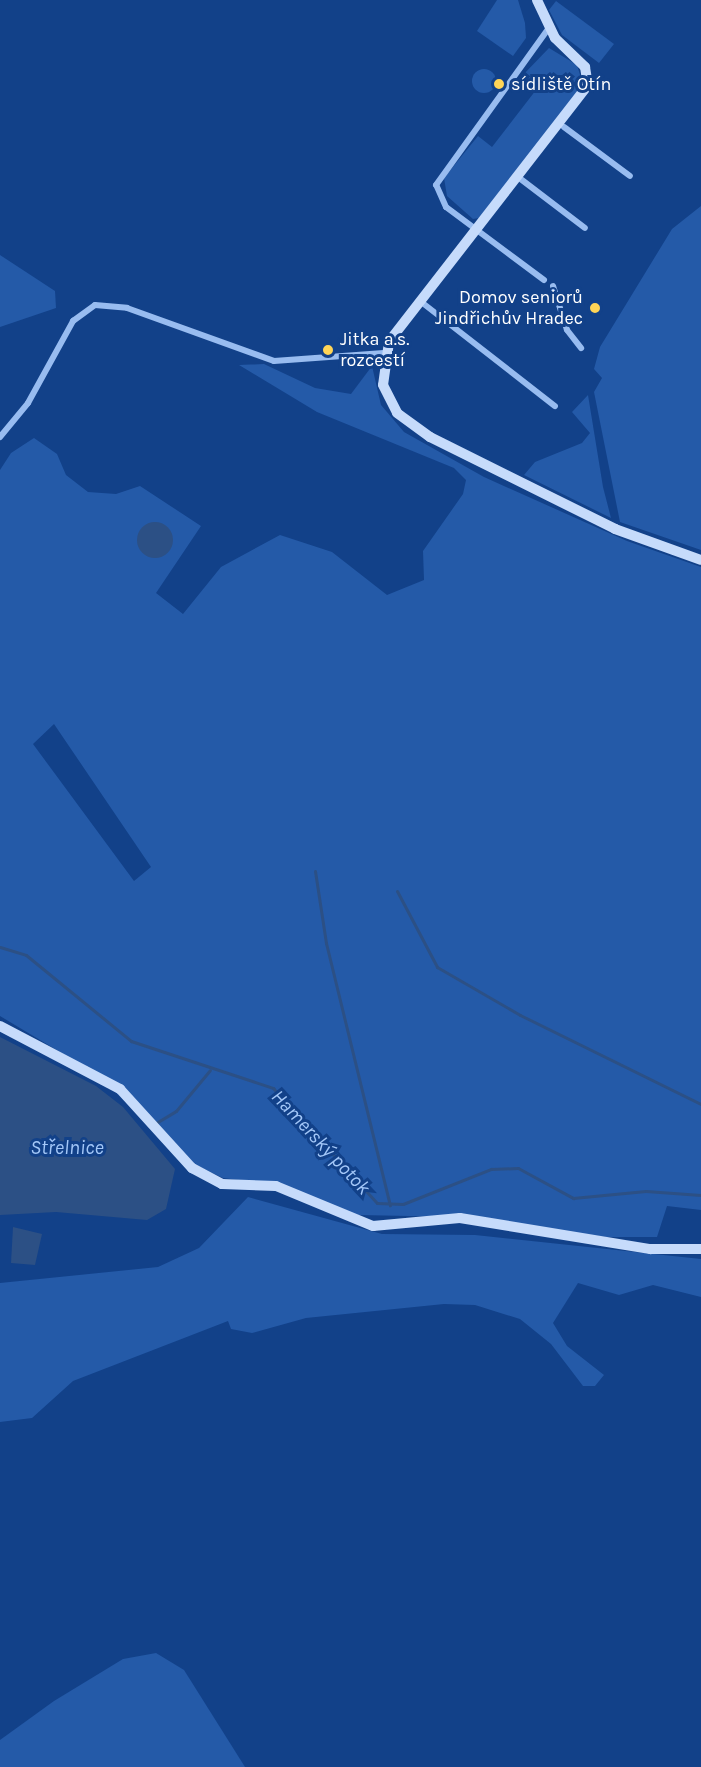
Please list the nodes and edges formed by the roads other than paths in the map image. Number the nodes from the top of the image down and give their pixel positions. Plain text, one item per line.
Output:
1 (537, 0) edge
2 (549, 28) junction
3 (564, 127) dead end
4 (630, 176) dead end
5 (518, 177) junction
6 (585, 228) dead end
7 (477, 229) junction
8 (544, 280) dead end
9 (553, 286) dead end
10 (420, 301) junction
11 (581, 348) dead end
12 (384, 352) junction
13 (555, 406) dead end
14 (0, 437) edge
15 (701, 560) edge
16 (0, 1026) edge
17 (701, 1249) edge

1 - 2 street
2 - 5 street
2 - 7 street
3 - 4 street
5 - 6 street
5 - 7 street
7 - 8 street
7 - 10 street
9 - 11 street
10 - 12 street
10 - 13 street
12 - 14 street
12 - 15 street
16 - 17 street

